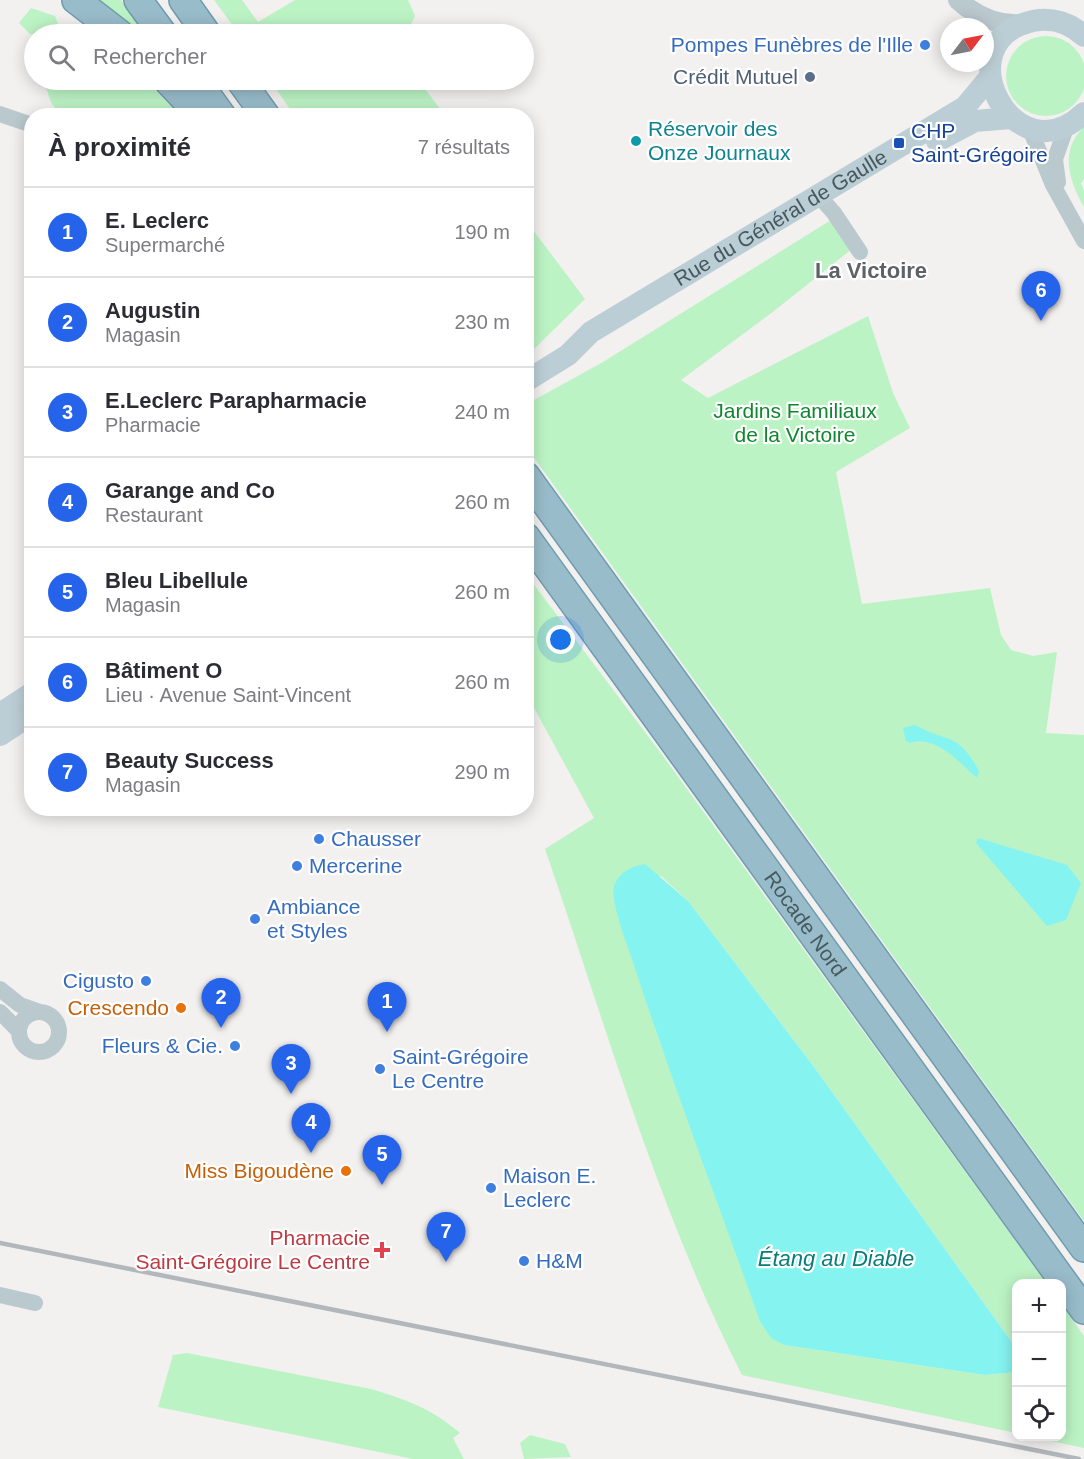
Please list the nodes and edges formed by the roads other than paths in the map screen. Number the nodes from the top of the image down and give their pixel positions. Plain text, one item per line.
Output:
1 (76, 0) edge
2 (138, 0) edge
3 (183, 0) edge
4 (945, 0) edge
5 (958, 0) edge
6 (963, 18) edge
7 (107, 24) edge
8 (156, 24) edge
9 (200, 24) edge
10 (1022, 24) junction
11 (1082, 33) edge
12 (994, 54) edge
13 (984, 72) edge
14 (991, 72) edge
15 (176, 90) edge
16 (203, 90) edge
17 (247, 90) edge
18 (193, 108) edge
19 (216, 108) edge
20 (260, 108) edge
21 (0, 114) edge
22 (1076, 119) edge
23 (24, 122) edge
24 (1018, 122) junction
25 (830, 209) junction
26 (1068, 214) junction
27 (1084, 241) edge
28 (860, 252) dead end
29 (568, 355) junction
30 (534, 376) edge
31 (534, 487) edge
32 (534, 548) edge
33 (24, 698) edge
34 (0, 714) edge
35 (24, 719) edge
36 (0, 735) edge
37 (0, 989) edge
38 (0, 1012) edge
39 (40, 1012) junction
40 (19, 1031) junction
41 (1084, 1248) edge
42 (0, 1294) edge
43 (35, 1302) dead end
44 (1084, 1310) edge

1 - 7 highway
2 - 8 highway
3 - 9 highway
4 - 6 street
5 - 10 street
10 - 11 main road
10 - 12 main road, Rue du Général de Gaulle
13 - 29 main road, Rue du Général de Gaulle
14 - 24 main road
15 - 18 highway
16 - 19 highway
17 - 20 highway
21 - 23 street
22 - 24 main road, Rue du Général de Gaulle
22 - 26 street
24 - 25 main road, Rue du Général de Gaulle
24 - 26 street
25 - 28 street
25 - 29 main road, Rue du Général de Gaulle
26 - 27 street
29 - 30 main road, Rue du Général de Gaulle
31 - 41 highway, Rocade Nord
32 - 44 highway, Rocade Nord
33 - 34 main road
35 - 36 main road
37 - 39 street
38 - 40 street
39 - 40 street
39 - 40 street
42 - 43 street

